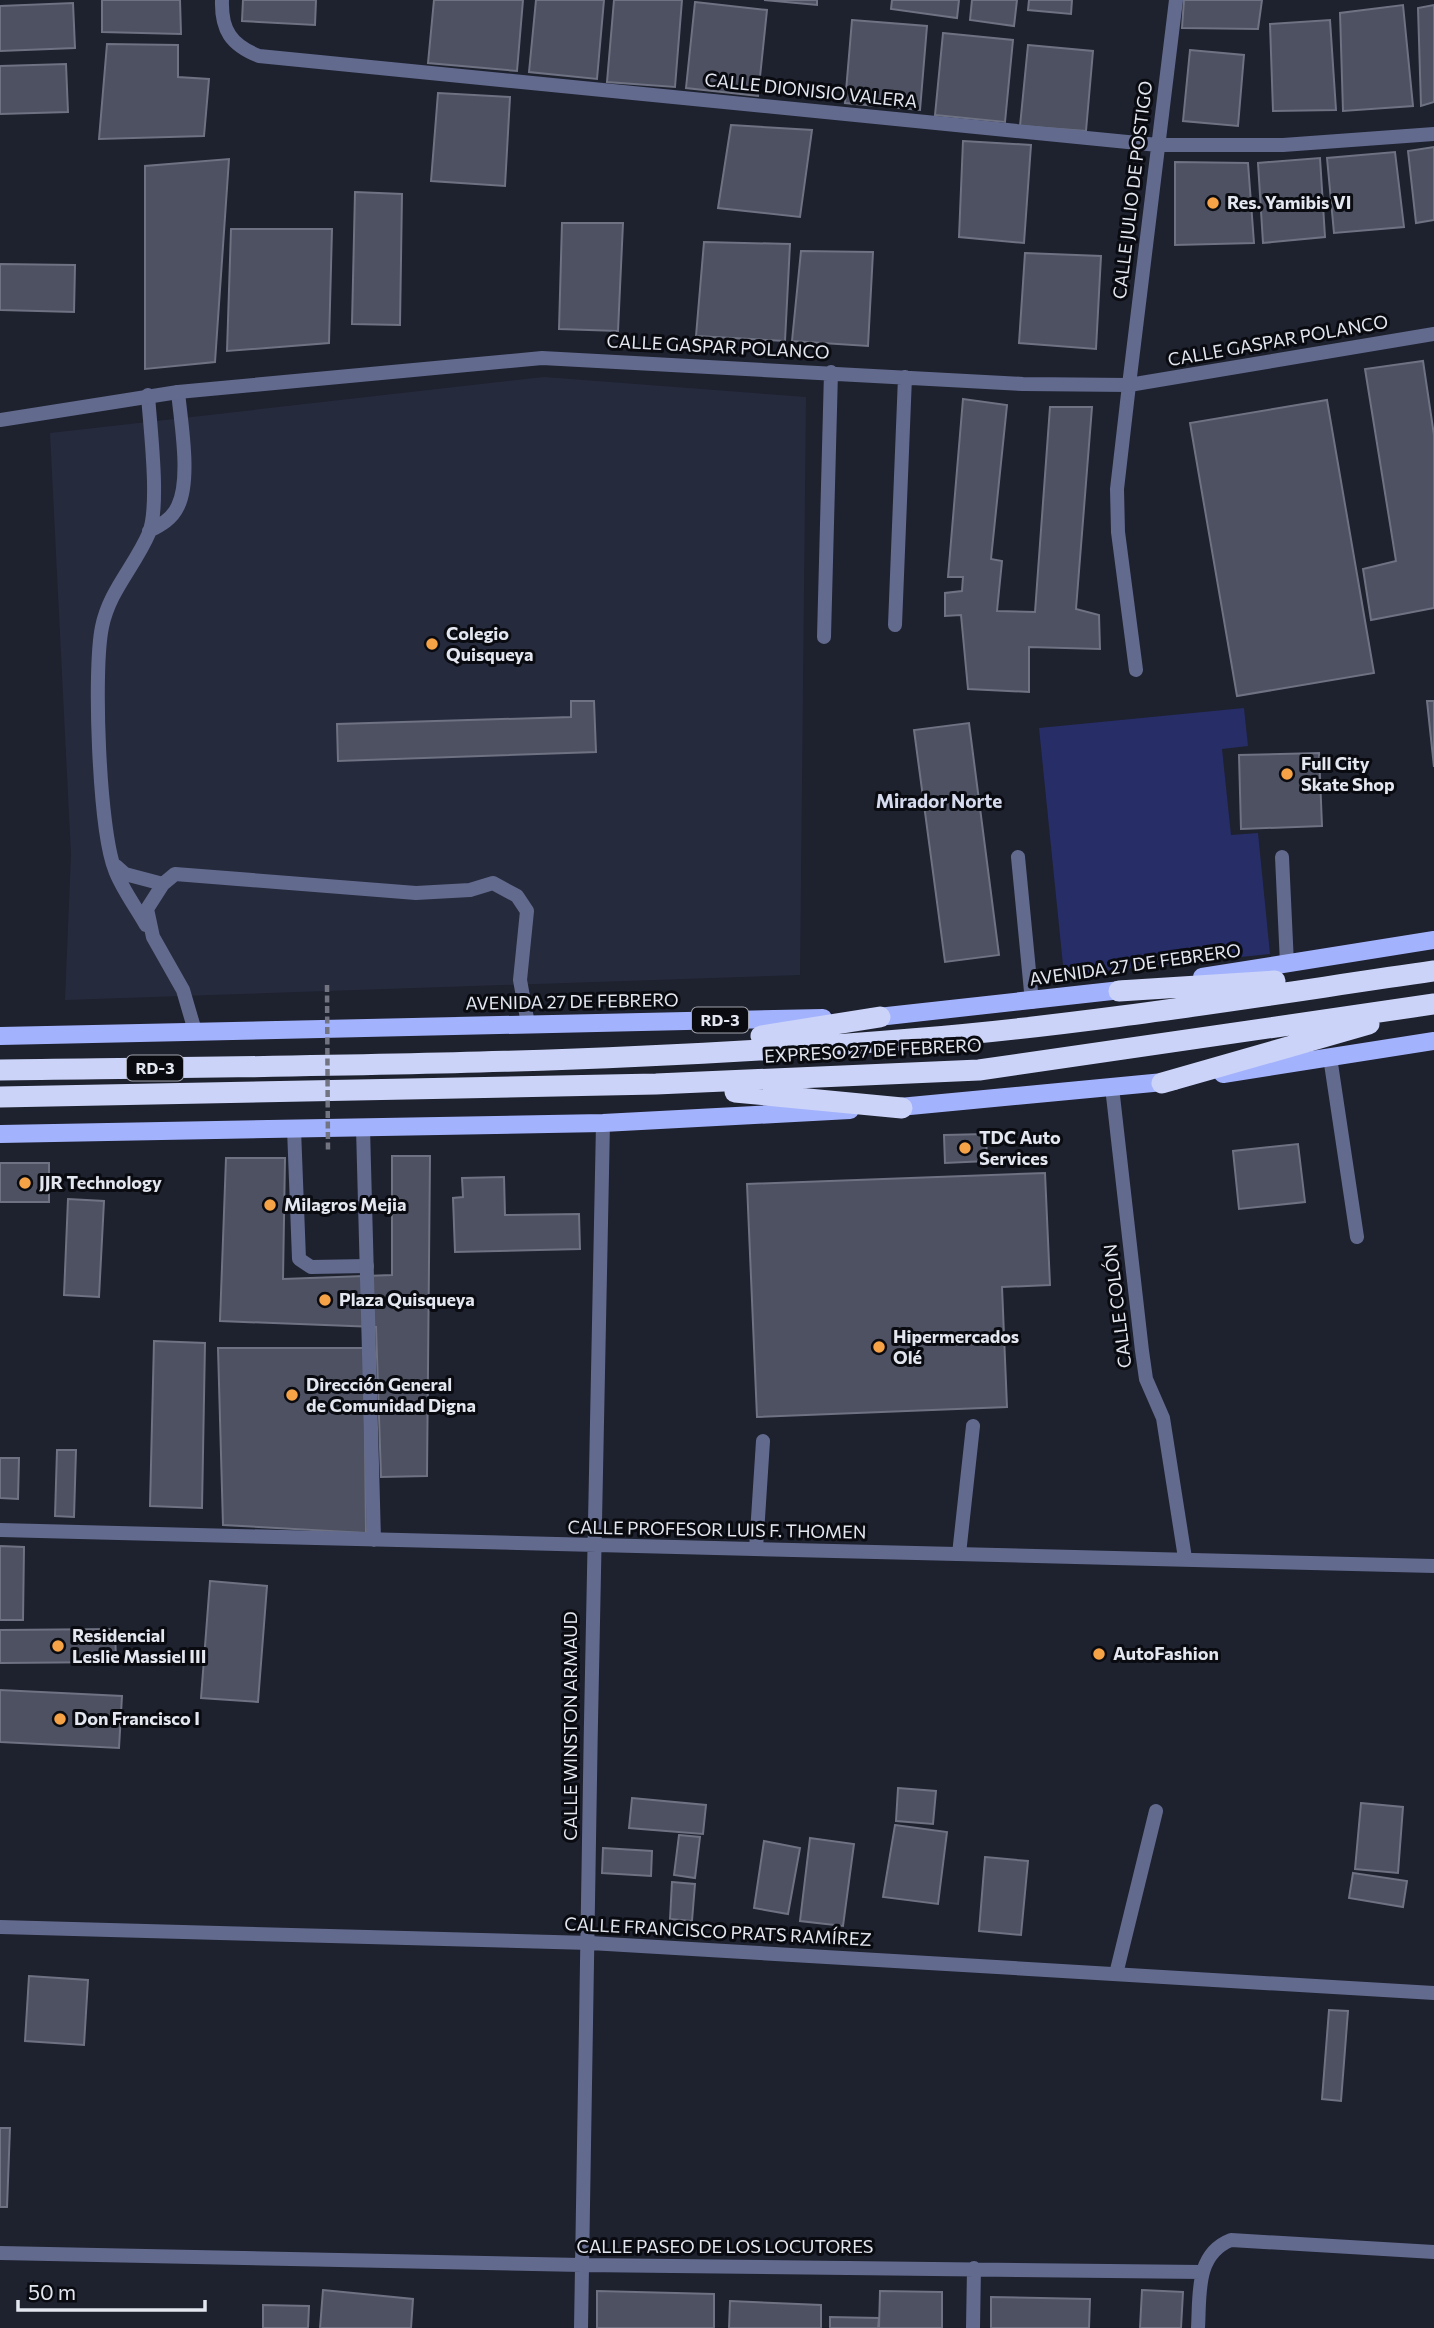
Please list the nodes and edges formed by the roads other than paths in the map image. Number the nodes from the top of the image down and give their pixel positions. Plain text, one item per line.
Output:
1 (222, 0) edge
2 (1176, 0) edge
3 (1434, 134) edge
4 (1158, 145) junction
5 (1434, 334) edge
6 (831, 372) junction
7 (905, 377) junction
8 (1129, 385) junction
9 (178, 392) junction
10 (148, 395) junction
11 (0, 420) edge
12 (149, 531) junction
13 (895, 625) dead end
14 (824, 637) dead end
15 (1136, 670) dead end
16 (1018, 857) dead end
17 (1282, 857) dead end
18 (113, 863) junction
19 (163, 884) junction
20 (153, 937) junction
21 (1434, 940) edge
22 (1287, 964) junction
23 (1434, 971) edge
24 (1119, 991) junction
25 (1031, 1002) junction
26 (1434, 1005) edge
27 (880, 1017) junction
28 (528, 1024) junction
29 (195, 1031) junction
30 (0, 1036) edge
31 (1434, 1041) edge
32 (643, 1055) junction
33 (1330, 1057) junction
34 (0, 1070) edge
35 (1162, 1083) junction
36 (656, 1084) junction
37 (1112, 1087) junction
38 (0, 1097) edge
39 (902, 1108) junction
40 (603, 1123) junction
41 (363, 1128) junction
42 (294, 1129) junction
43 (0, 1134) edge
44 (1357, 1237) dead end
45 (367, 1266) junction
46 (973, 1426) dead end
47 (763, 1441) dead end
48 (0, 1530) edge
49 (374, 1541) junction
50 (592, 1547) junction
51 (756, 1549) junction
52 (959, 1554) junction
53 (1185, 1559) junction
54 (1434, 1566) edge
55 (1156, 1811) dead end
56 (0, 1927) edge
57 (590, 1943) junction
58 (1116, 1974) junction
59 (1434, 1993) edge
60 (1434, 2252) edge
61 (0, 2253) edge
62 (582, 2265) junction
63 (974, 2268) junction
64 (1202, 2272) junction
65 (581, 2328) edge
66 (973, 2328) edge
67 (1198, 2328) edge

1 - 4 street, CALLE DIONISIO VALERA
2 - 4 street, CALLE JULIO DE POSTIGO
3 - 4 street, CALLE DIONISIO VALERA
4 - 8 street, CALLE JULIO DE POSTIGO
5 - 8 street, CALLE GASPAR POLANCO
6 - 7 street, CALLE GASPAR POLANCO
6 - 9 street, CALLE GASPAR POLANCO
6 - 14 street
7 - 8 street, CALLE GASPAR POLANCO
7 - 13 street
8 - 15 street, CALLE JULIO DE POSTIGO
9 - 10 street, CALLE GASPAR POLANCO
9 - 12 street
10 - 11 street, CALLE GASPAR POLANCO
10 - 12 street
12 - 18 street
16 - 25 street
17 - 22 street
18 - 19 street
18 - 20 street
19 - 20 street
19 - 28 street
20 - 29 street
21 - 22 main road, AVENIDA 27 DE FEBRERO / RD-3
22 - 24 main road, AVENIDA 27 DE FEBRERO / RD-3
23 - 24 highway
23 - 32 highway, EXPRESO 27 DE FEBRERO / RD-3
24 - 25 main road, AVENIDA 27 DE FEBRERO / RD-3
25 - 27 main road, AVENIDA 27 DE FEBRERO / RD-3
26 - 35 highway
26 - 36 highway, EXPRESO 27 DE FEBRERO / RD-3
27 - 28 main road, AVENIDA 27 DE FEBRERO / RD-3
27 - 32 highway
28 - 29 main road, AVENIDA 27 DE FEBRERO / RD-3
29 - 30 main road, AVENIDA 27 DE FEBRERO / RD-3
31 - 33 main road
32 - 34 highway, EXPRESO 27 DE FEBRERO / RD-3
33 - 35 main road
33 - 44 street
35 - 37 main road
36 - 38 highway, EXPRESO 27 DE FEBRERO / RD-3
36 - 39 highway
37 - 39 main road
37 - 53 street, CALLE COLÓN
39 - 40 main road
40 - 41 main road
40 - 50 street, CALLE WINSTON ARMAUD
41 - 42 main road
41 - 45 street
42 - 43 main road
42 - 45 street
45 - 49 street
46 - 52 street
47 - 51 street
48 - 49 street, CALLE PROFESOR LUIS F. THOMEN
49 - 50 street, CALLE PROFESOR LUIS F. THOMEN
50 - 51 street, CALLE PROFESOR LUIS F. THOMEN
50 - 57 street, CALLE WINSTON ARMAUD
51 - 52 street, CALLE PROFESOR LUIS F. THOMEN
52 - 53 street, CALLE PROFESOR LUIS F. THOMEN
53 - 54 street, CALLE PROFESOR LUIS F. THOMEN
55 - 58 street
56 - 57 street, CALLE FRANCISCO PRATS RAMÍREZ
57 - 58 street, CALLE FRANCISCO PRATS RAMÍREZ
57 - 62 street, CALLE WINSTON ARMAUD
58 - 59 street, CALLE FRANCISCO PRATS RAMÍREZ
60 - 64 street
61 - 62 street, CALLE PASEO DE LOS LOCUTORES
62 - 63 street, CALLE PASEO DE LOS LOCUTORES
62 - 65 street, CALLE WINSTON ARMAUD
63 - 64 street, CALLE PASEO DE LOS LOCUTORES
63 - 66 street
64 - 67 street

